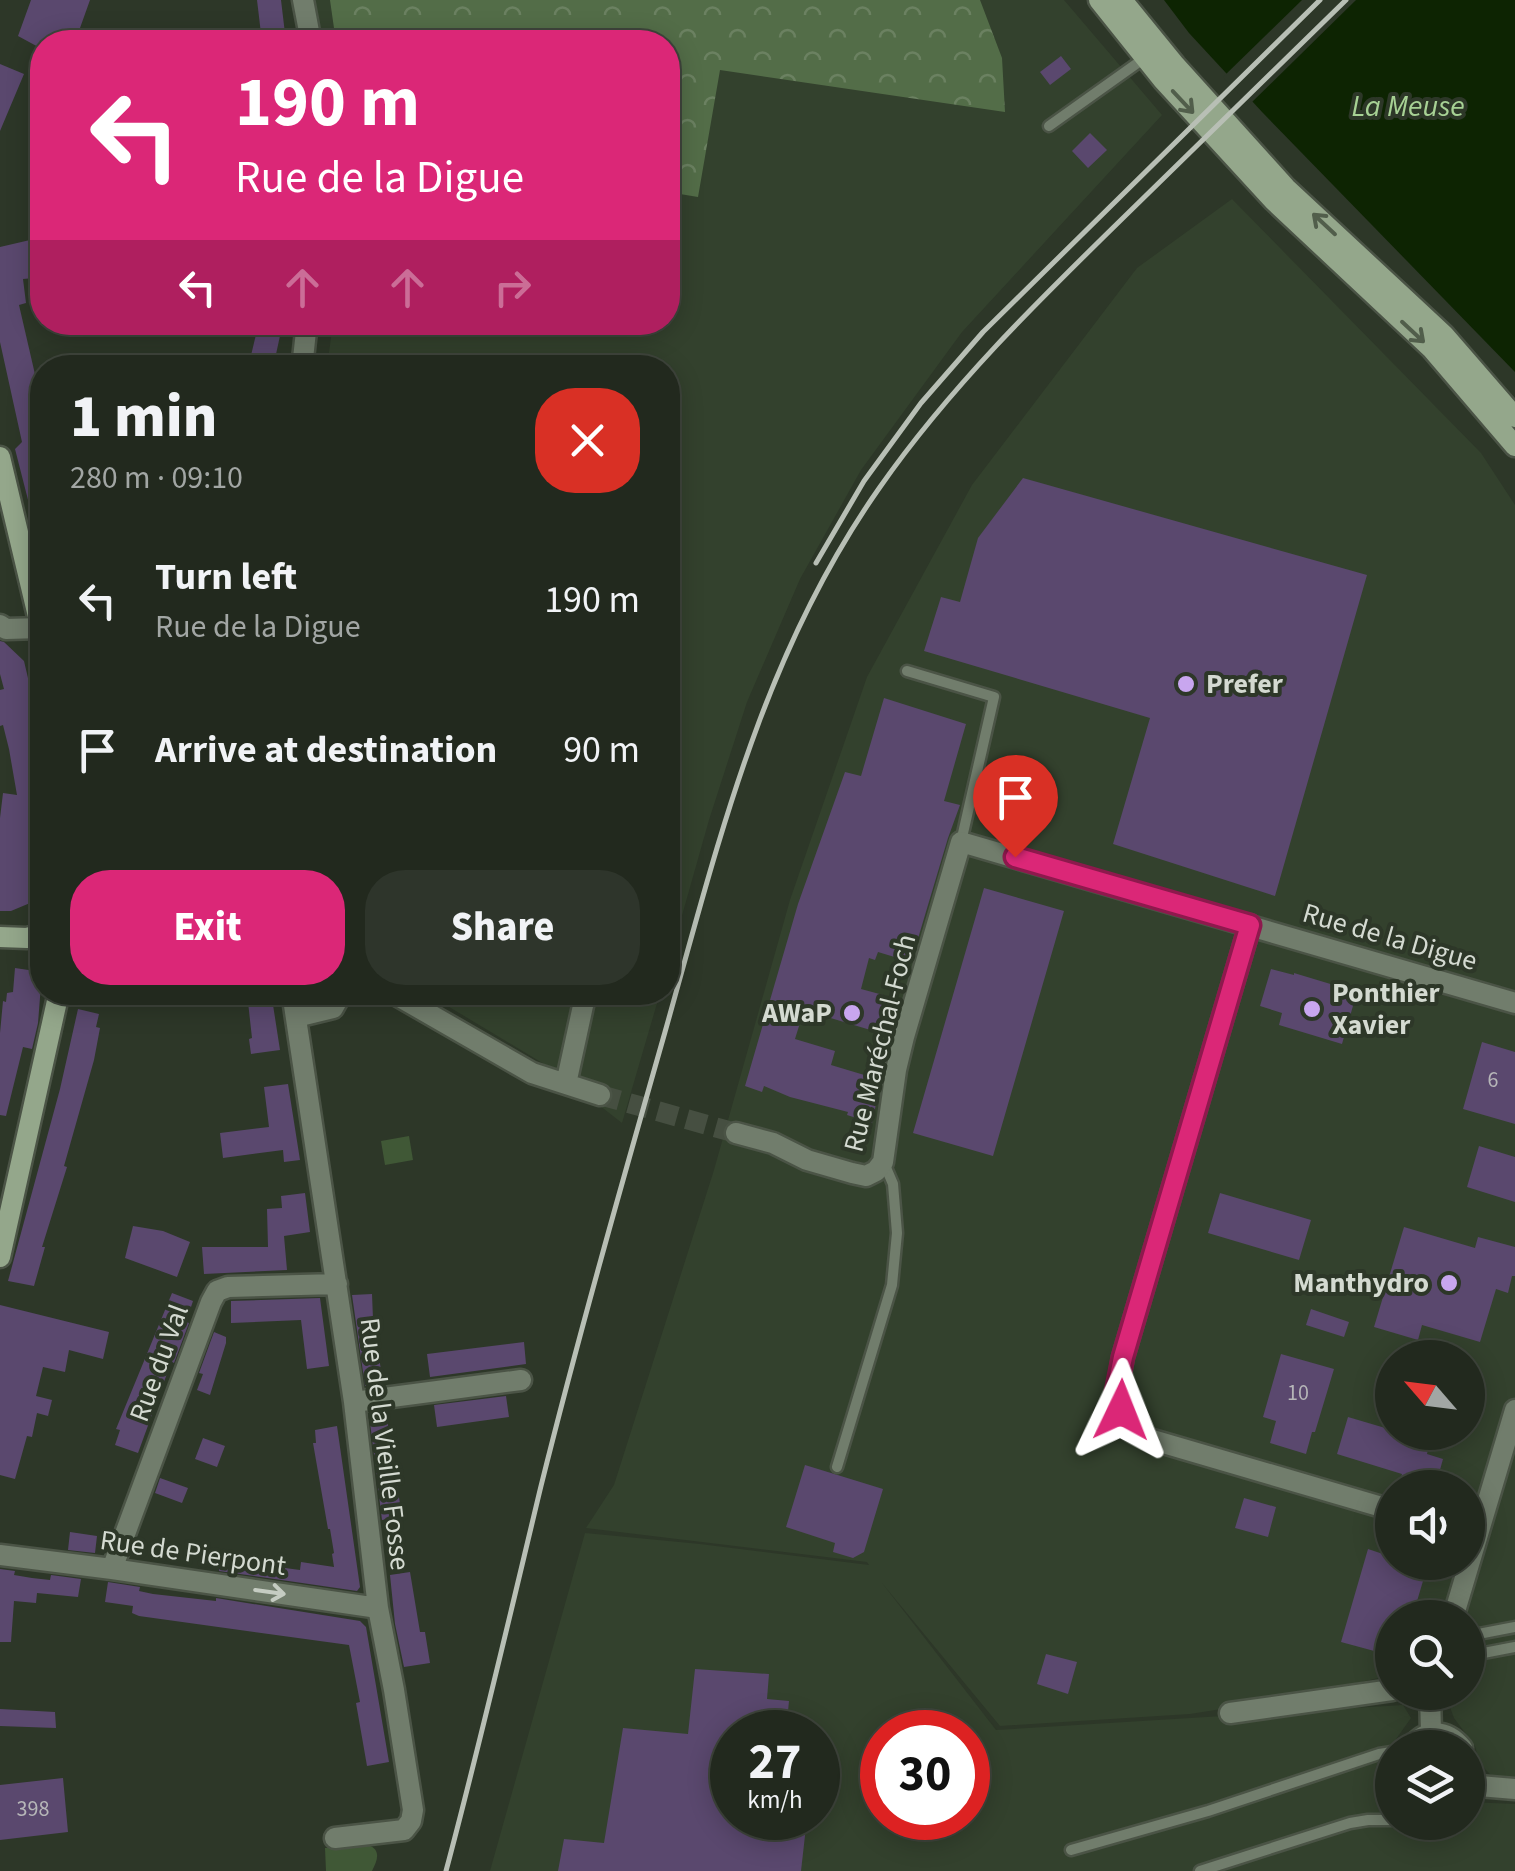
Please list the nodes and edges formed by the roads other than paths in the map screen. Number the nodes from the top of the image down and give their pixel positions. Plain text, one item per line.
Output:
1 (303, 0) edge
2 (1099, 0) edge
3 (1122, 0) edge
4 (309, 30) edge
5 (1153, 52) junction
6 (1050, 126) dead end
7 (1515, 417) edge
8 (1515, 446) edge
9 (0, 457) edge
10 (30, 581) edge
11 (0, 626) edge
12 (30, 630) edge
13 (906, 671) dead end
14 (961, 842) junction
15 (1250, 925) junction
16 (0, 937) edge
17 (30, 937) edge
18 (1515, 1002) edge
19 (55, 1005) edge
20 (294, 1005) edge
21 (335, 1005) edge
22 (413, 1005) edge
23 (583, 1005) edge
24 (296, 1017) junction
25 (566, 1084) junction
26 (600, 1095) tunnel mouth
27 (736, 1133) tunnel mouth
28 (883, 1162) junction
29 (0, 1257) edge
30 (337, 1284) junction
31 (521, 1380) dead end
32 (354, 1402) junction
33 (1515, 1410) edge
34 (836, 1468) dead end
35 (1485, 1497) edge
36 (1375, 1505) edge
37 (0, 1555) edge
38 (112, 1569) junction
39 (378, 1608) junction
40 (1515, 1627) edge
41 (1485, 1633) edge
42 (1515, 1647) edge
43 (1485, 1653) edge
44 (1375, 1692) edge
45 (1230, 1712) dead end
46 (1375, 1755) edge
47 (1485, 1786) edge
48 (1515, 1789) edge
49 (1375, 1820) edge
50 (335, 1838) dead end
51 (1071, 1850) dead end
52 (1200, 1871) edge

1 - 4 street
2 - 5 main road
3 - 5 main road
5 - 6 lane
7 -> 5 main road
5 -> 8 main road
9 - 10 main road
11 - 12 street
13 - 14 lane
14 - 15 street, Rue de la Digue
14 - 28 street, Rue Maréchal-Foch
15 - 18 street, Rue de la Digue
15 - 36 street
16 - 17 main road
19 - 29 main road
20 - 24 street, Rue de la Vieille Fosse
21 - 24 street
22 - 25 street
23 - 25 street
24 - 30 street, Rue de la Vieille Fosse
25 - 26 street
27 - 28 street, Rue Maréchal-Foch
28 - 34 lane
30 - 32 street, Rue de la Vieille Fosse
30 - 38 street, Rue du Val
31 - 32 street
32 - 39 street, Rue de la Vieille Fosse
33 - 35 street
37 - 38 street, Rue de Pierpont
38 -> 39 street, Rue de Pierpont
39 - 50 street, Rue de la Vieille Fosse
40 - 41 lane
42 - 43 lane
44 - 45 street
46 - 51 lane
47 - 48 street
49 - 52 lane

